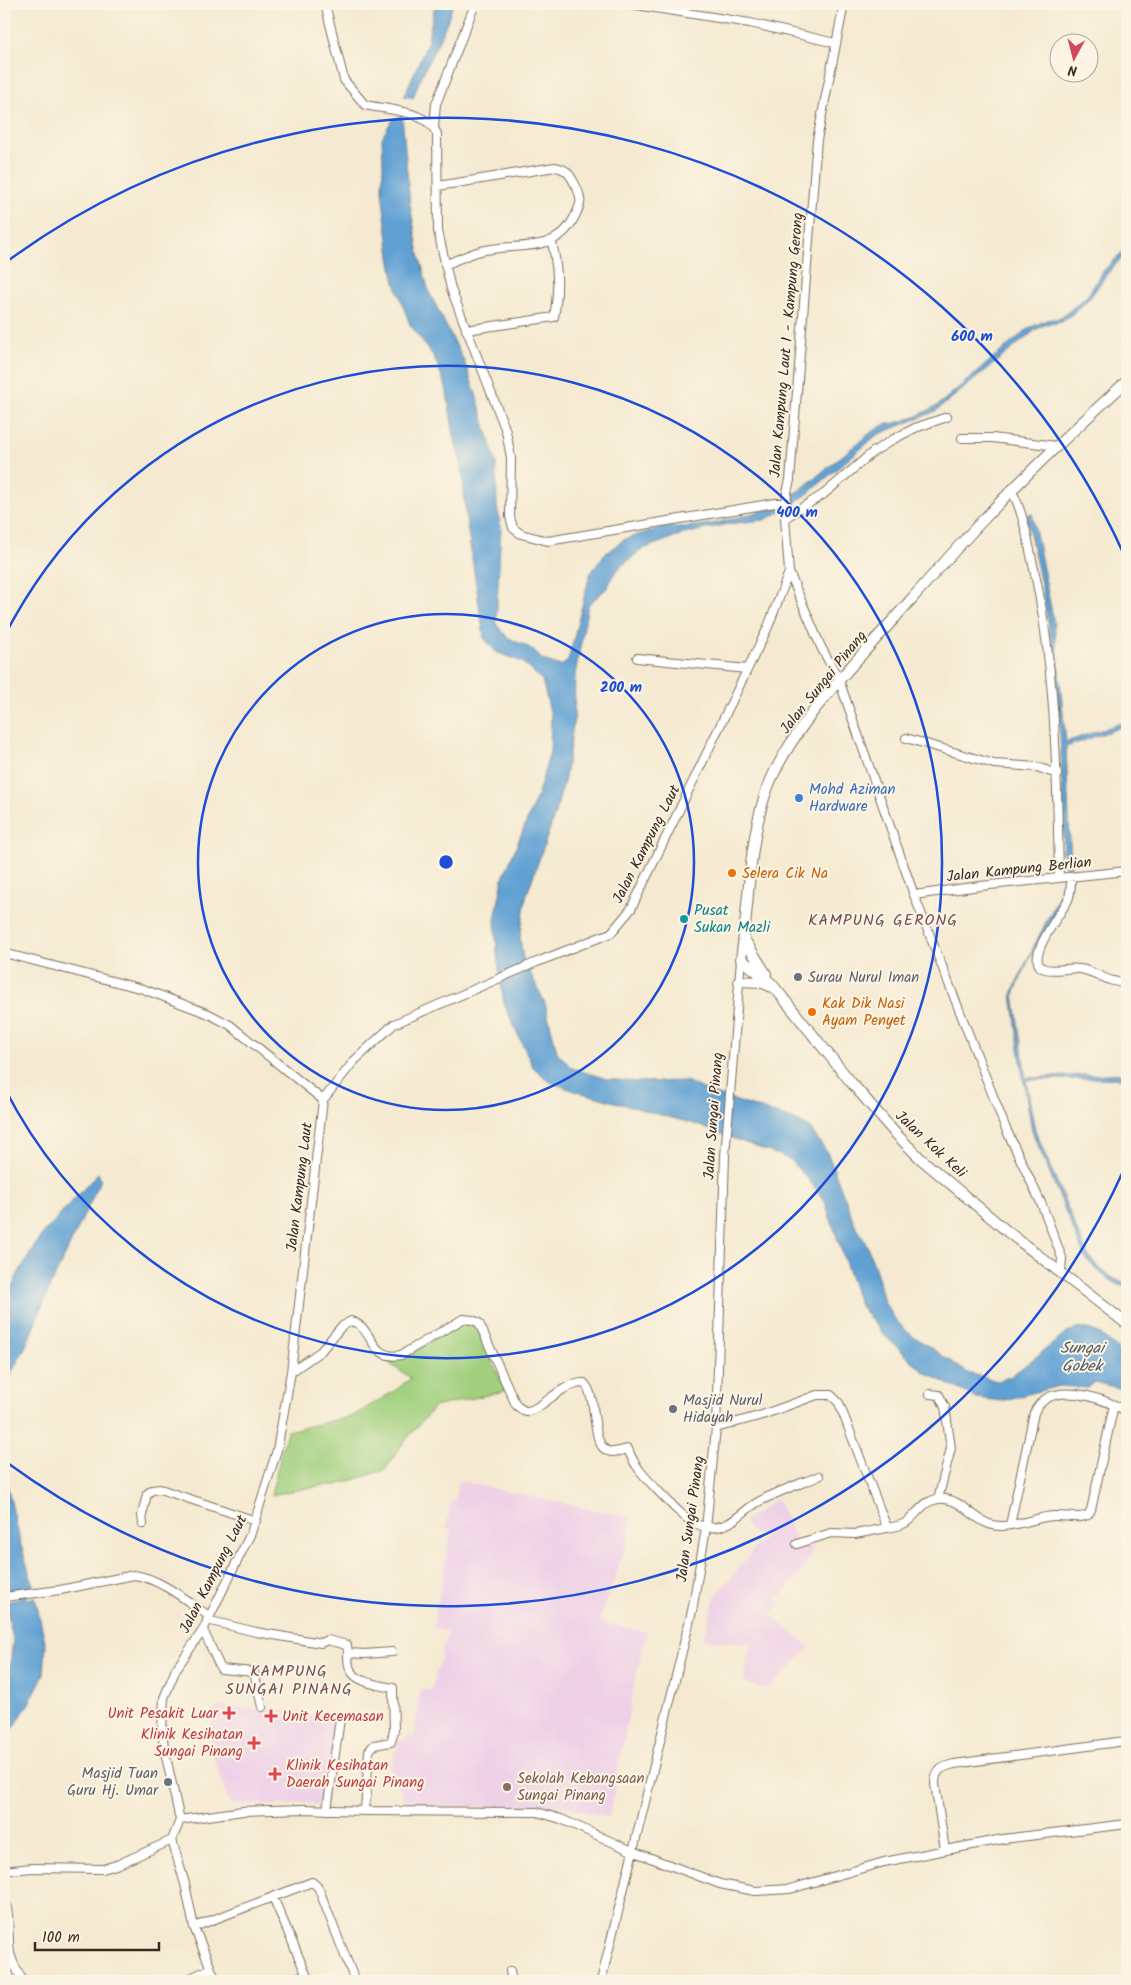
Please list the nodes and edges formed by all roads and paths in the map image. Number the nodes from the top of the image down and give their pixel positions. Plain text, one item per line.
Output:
1 (326, 4) edge
2 (475, 4) edge
3 (630, 4) edge
4 (844, 4) edge
5 (654, 6) edge
6 (836, 43) junction
7 (434, 127) junction
8 (438, 186) junction
9 (552, 242) junction
10 (445, 265) junction
11 (466, 330) junction
12 (1127, 381) edge
13 (946, 417) dead end
14 (962, 438) dead end
15 (1057, 446) junction
16 (1012, 491) junction
17 (786, 504) junction
18 (786, 516) junction
19 (789, 572) junction
20 (637, 658) dead end
21 (747, 669) junction
22 (839, 680) junction
23 (906, 738) dead end
24 (1057, 774) junction
25 (1127, 871) edge
26 (1071, 877) junction
27 (1059, 878) junction
28 (914, 895) junction
29 (744, 939) junction
30 (4, 953) edge
31 (741, 959) junction
32 (739, 981) junction
33 (1127, 983) edge
34 (774, 987) junction
35 (323, 1100) junction
36 (1061, 1272) junction
37 (1127, 1324) edge
38 (291, 1372) junction
39 (930, 1394) dead end
40 (1114, 1405) junction
41 (1127, 1411) edge
42 (716, 1428) junction
43 (819, 1476) dead end
44 (938, 1499) junction
45 (256, 1521) junction
46 (143, 1524) dead end
47 (1010, 1525) junction
48 (706, 1528) junction
49 (886, 1528) junction
50 (797, 1544) dead end
51 (8, 1596) edge
52 (208, 1618) junction
53 (202, 1630) junction
54 (392, 1652) dead end
55 (348, 1653) junction
56 (262, 1707) dead end
57 (340, 1719) dead end
58 (1125, 1741) dead end
59 (328, 1810) junction
60 (365, 1811) junction
61 (180, 1820) junction
62 (1127, 1824) edge
63 (172, 1840) junction
64 (945, 1850) junction
65 (632, 1851) junction
66 (4, 1871) edge
67 (274, 1897) junction
68 (4, 1898) edge
69 (194, 1928) junction
70 (210, 1969) junction
71 (510, 1970) dead end
72 (308, 1978) edge
73 (23, 1981) edge
74 (184, 1981) edge
75 (216, 1981) edge
76 (284, 1981) edge
77 (355, 1981) edge
78 (512, 1981) edge
79 (601, 1981) edge

1 - 7 street
2 - 7 street
3 - 5 street
4 - 6 street, Jalan Kampung Laut 1 - Kampung Gerong
5 - 6 street
6 - 17 street, Jalan Kampung Laut 1 - Kampung Gerong
7 - 8 street
8 - 9 street
8 - 10 street
9 - 10 street
9 - 11 street
10 - 11 street
11 - 17 street
12 - 15 street, Jalan Sungai Pinang
13 - 18 street
14 - 15 street
15 - 16 street, Jalan Sungai Pinang
16 - 22 street, Jalan Sungai Pinang
16 - 24 street
17 - 18 street, Jalan Kampung Laut 1 - Kampung Gerong
18 - 19 street, Jalan Kampung Laut 1 - Kampung Gerong
19 - 21 street, Jalan Kampung Laut
19 - 22 street, Jalan Kampung Laut 1 - Kampung Gerong
20 - 21 street
21 - 35 street, Jalan Kampung Laut
22 - 28 street, Jalan Kampung Laut 1 - Kampung Gerong
22 - 29 street, Jalan Sungai Pinang
23 - 24 street
24 - 27 street
25 - 26 street, Jalan Kampung Berlian
26 - 27 street, Jalan Kampung Berlian
26 - 33 street
27 - 28 street, Jalan Kampung Berlian
28 - 36 street, Jalan Kampung Laut 1 - Kampung Gerong
29 - 31 street, Jalan Sungai Pinang
29 - 34 street
30 - 35 street
31 - 32 street, Jalan Sungai Pinang
31 - 34 street, Jalan Kok Keli
32 - 34 street
32 - 42 street, Jalan Sungai Pinang
34 - 36 street, Jalan Kok Keli
35 - 38 street, Jalan Kampung Laut
36 - 37 street, Jalan Kok Keli
38 - 45 street, Jalan Kampung Laut
38 - 48 street
39 - 44 street
40 - 41 street
40 - 47 street
40 - 47 street
42 - 48 street, Jalan Sungai Pinang
42 - 49 street
43 - 48 street
44 - 47 street
44 - 49 street
45 - 46 street
45 - 52 street, Jalan Kampung Laut
48 - 65 street, Jalan Sungai Pinang
49 - 50 street
51 - 52 street
52 - 53 street, Jalan Kampung Laut
52 - 55 street
53 - 56 street
53 - 61 street, Jalan Kampung Laut
54 - 55 street
55 - 60 street
57 - 59 street
58 - 64 street
59 - 60 street
59 - 61 street
60 - 65 street
61 - 63 street
62 - 64 street
63 - 66 street
63 - 69 street
64 - 65 street
65 - 79 street, Jalan Sungai Pinang
67 - 69 street
67 - 72 street
67 - 77 street
68 - 73 street
69 - 70 street
70 - 74 street
70 - 75 street
71 - 78 street
72 - 76 street

